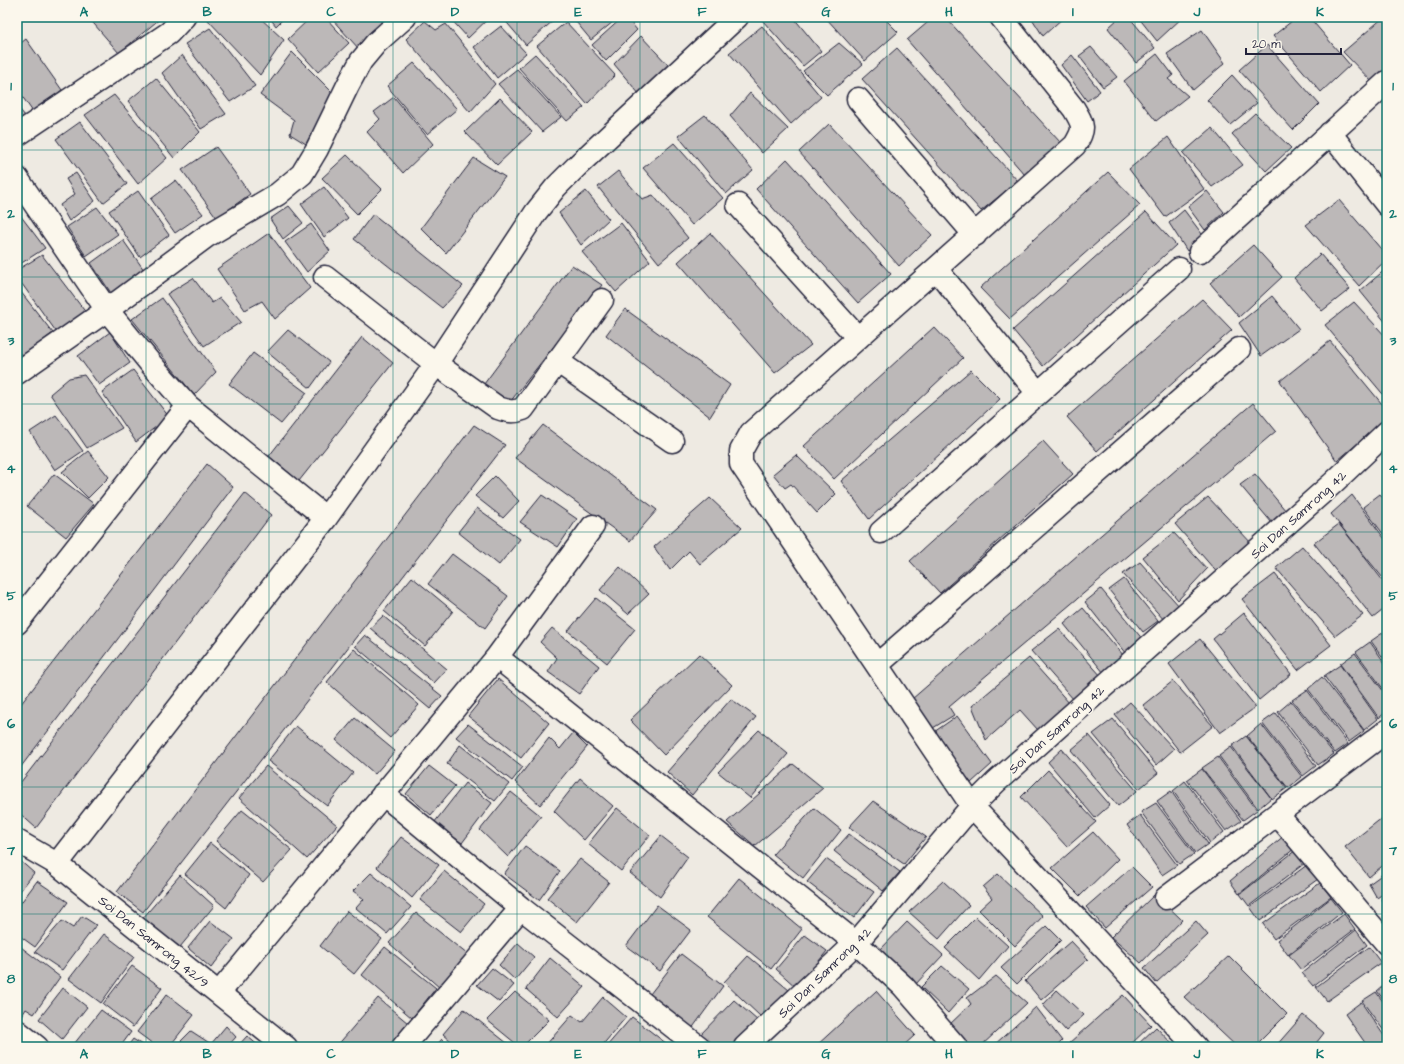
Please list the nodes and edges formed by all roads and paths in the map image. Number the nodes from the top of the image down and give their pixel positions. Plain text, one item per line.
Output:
1 (184, 17) edge
2 (405, 17) edge
3 (737, 17) edge
4 (1001, 17) edge
5 (1387, 82) edge
6 (858, 99) dead end
7 (1330, 133) junction
8 (17, 135) edge
9 (17, 178) edge
10 (738, 205) dead end
11 (1387, 205) edge
12 (975, 235) junction
13 (1200, 252) dead end
14 (936, 269) junction
15 (1179, 269) dead end
16 (325, 277) dead end
17 (602, 300) dead end
18 (107, 310) junction
19 (858, 338) junction
20 (1239, 349) dead end
21 (557, 361) junction
22 (436, 364) junction
23 (17, 373) edge
24 (1038, 393) junction
25 (188, 406) junction
26 (1387, 432) edge
27 (672, 441) dead end
28 (326, 518) junction
29 (593, 526) dead end
30 (881, 532) dead end
31 (17, 623) edge
32 (498, 657) junction
33 (877, 665) junction
34 (1387, 731) edge
35 (383, 794) junction
36 (972, 806) junction
37 (1276, 814) junction
38 (17, 841) edge
39 (57, 864) junction
40 (1166, 898) dead end
41 (521, 908) junction
42 (856, 943) junction
43 (1387, 944) edge
44 (219, 993) junction
45 (17, 1031) edge
46 (37, 1047) edge
47 (286, 1047) edge
48 (403, 1047) edge
49 (698, 1047) edge
50 (745, 1047) edge
51 (956, 1047) edge
52 (1196, 1047) edge

1 - 8 street
2 - 18 street
3 - 22 street
4 - 12 street
5 - 7 street
6 - 12 street
7 - 11 street
7 - 13 street
9 - 18 street
10 - 19 street
12 - 14 street
14 - 19 street
14 - 24 street
15 - 24 street
16 - 22 street
17 - 21 street
18 - 23 street
18 - 25 street
19 - 33 street
20 - 33 street
21 - 22 street
21 - 27 street
22 - 28 street
24 - 30 street
25 - 28 street
25 - 31 street
26 - 36 street, Soi Dan Samrong 42
28 - 39 street
29 - 32 street
32 - 35 street
32 - 42 street
33 - 36 street
34 - 37 street
35 - 41 street
35 - 44 street
36 - 42 street, Soi Dan Samrong 42
36 - 52 street
37 - 40 street
37 - 43 street
38 - 39 street, Soi Dan Samrong 42/9
39 - 44 street, Soi Dan Samrong 42/9
41 - 48 street
41 - 49 street
42 - 50 street, Soi Dan Samrong 42
42 - 51 street
44 - 47 street, Soi Dan Samrong 42/9
45 - 46 street

